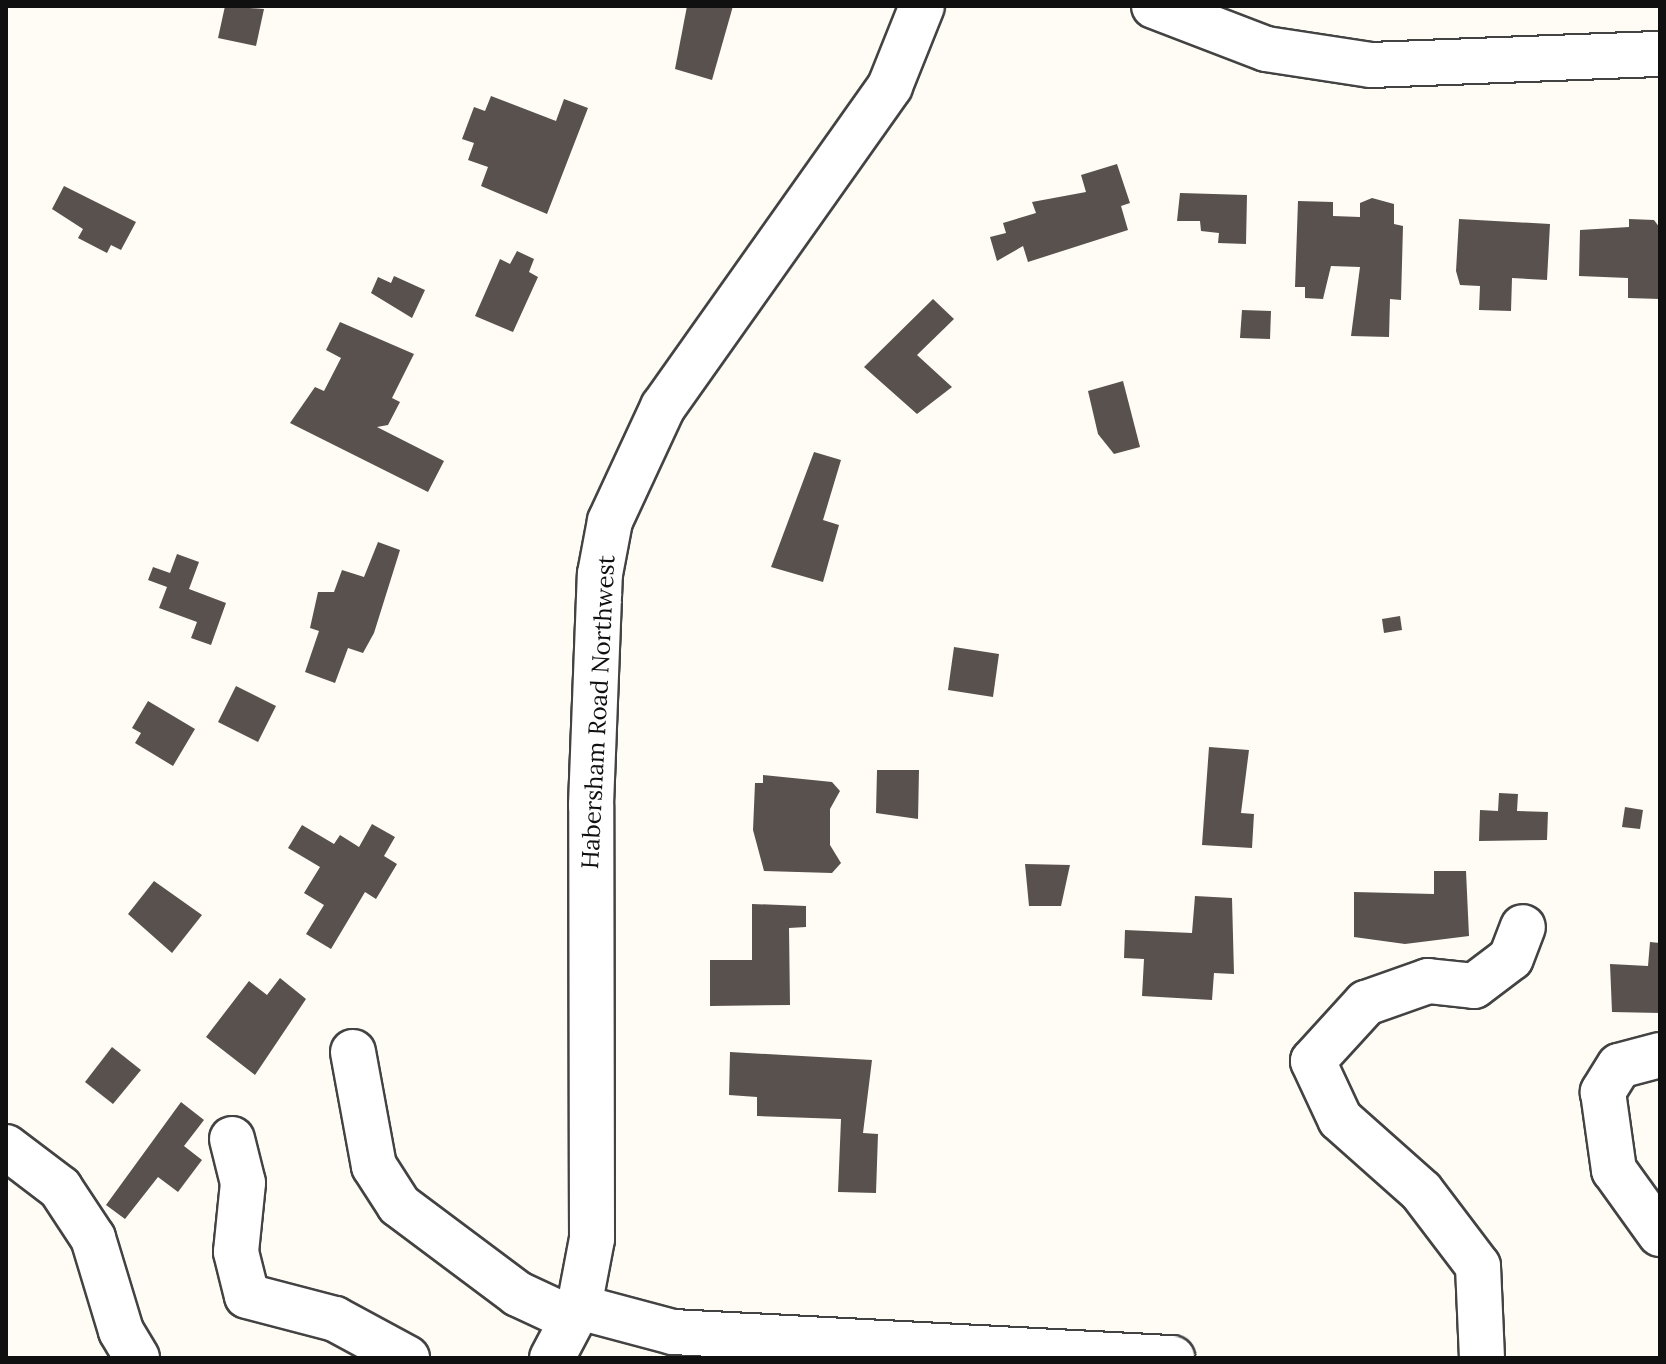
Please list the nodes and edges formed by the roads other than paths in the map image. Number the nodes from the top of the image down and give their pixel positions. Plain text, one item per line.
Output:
1 (922, 6) edge
2 (1154, 6) edge
3 (1660, 54) edge
4 (1523, 927) dead end
5 (353, 1052) dead end
6 (1660, 1055) edge
7 (232, 1139) dead end
8 (6, 1147) edge
9 (1660, 1234) edge
10 (579, 1307) junction
11 (731, 1347) edge
12 (137, 1358) edge
13 (407, 1358) edge
14 (552, 1358) edge
15 (1172, 1358) edge
16 (1482, 1358) edge

1 - 10 street, Habersham Road Northwest
2 - 3 street
4 - 16 street
5 - 10 street
6 - 9 street
7 - 13 street
8 - 12 street
10 - 11 street
10 - 14 street, Habersham Road Northwest
11 - 15 street

